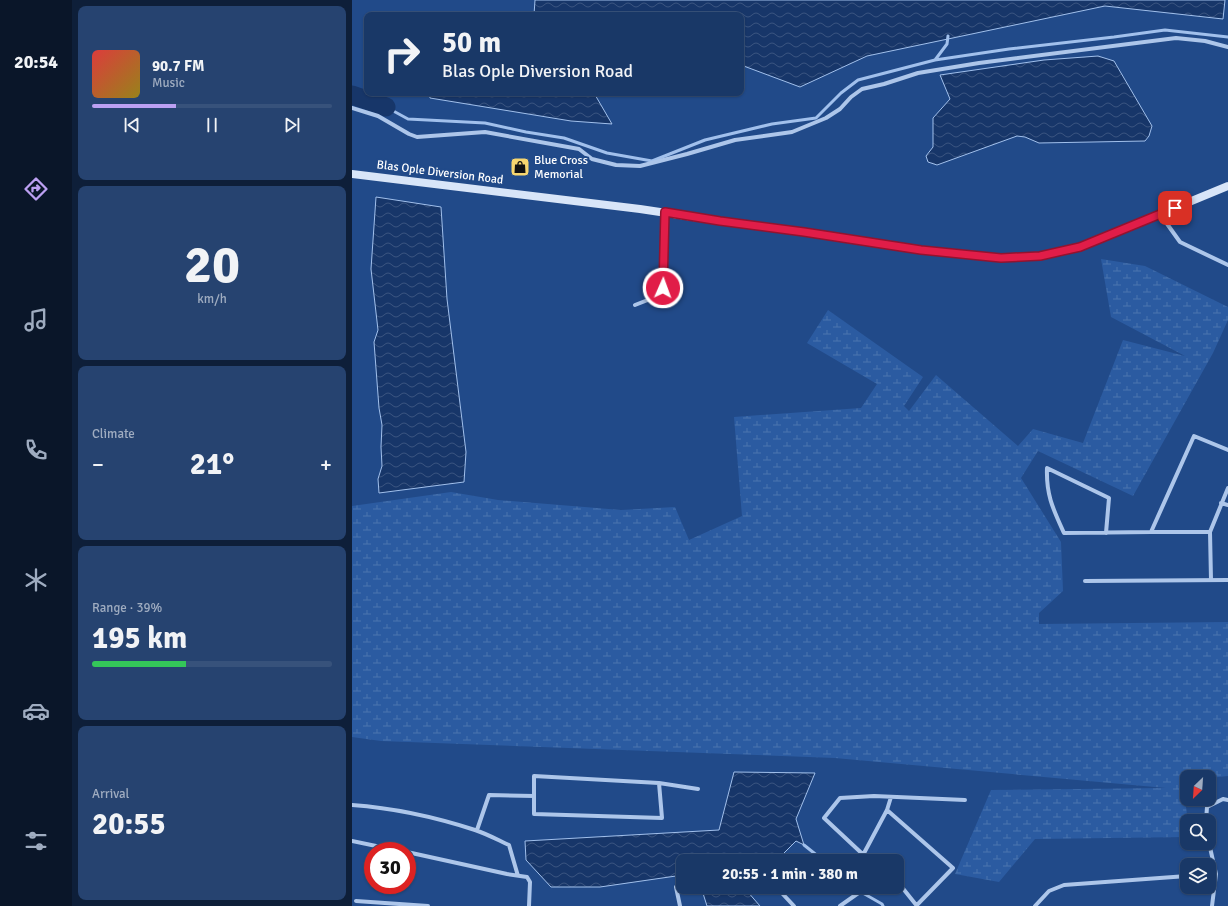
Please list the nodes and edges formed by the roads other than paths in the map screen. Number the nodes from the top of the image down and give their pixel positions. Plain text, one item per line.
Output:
1 (1228, 47) edge
2 (352, 108) edge
3 (352, 174) edge
4 (1228, 186) edge
5 (665, 212) junction
6 (1160, 214) junction
7 (1228, 264) edge
8 (635, 305) dead end
9 (1228, 450) edge
10 (1228, 488) edge
11 (1221, 503) junction
12 (1228, 505) edge
13 (1151, 532) junction
14 (1210, 532) junction
15 (1106, 533) junction
16 (1211, 580) junction
17 (1228, 580) edge
18 (1085, 581) dead end
19 (659, 783) junction
20 (698, 788) dead end
21 (534, 796) junction
22 (891, 797) junction
23 (965, 800) dead end
24 (1228, 800) edge
25 (352, 805) edge
26 (887, 810) junction
27 (1206, 814) edge
28 (477, 830) junction
29 (352, 841) edge
30 (364, 844) edge
31 (416, 854) edge
32 (862, 854) edge
33 (864, 854) edge
34 (518, 876) junction
35 (1180, 877) edge
36 (904, 890) edge
37 (677, 894) edge
38 (783, 894) edge
39 (857, 894) edge
40 (1214, 894) edge
41 (356, 901) dead end
42 (428, 906) edge
43 (529, 906) edge
44 (680, 906) edge
45 (794, 906) edge
46 (840, 906) edge
47 (917, 906) edge
48 (1035, 906) edge
49 (1212, 906) edge

1 - 2 street
3 - 5 main road, Blas Ople Diversion Road
4 - 6 main road, Blas Ople Diversion Road
5 - 6 main road, Blas Ople Diversion Road
5 - 8 street
6 - 7 street
9 - 13 street
10 - 11 street
11 - 12 street
11 - 14 street
13 - 14 street
13 - 15 street
14 - 16 street
15 - 15 street
16 - 17 street
16 - 18 street
19 - 20 street
19 - 21 street
19 - 21 street
21 - 28 street
22 - 23 street
22 - 26 street
22 - 32 street
24 - 27 street
25 - 28 street
26 - 33 street
26 - 47 street
28 - 34 street
29 - 30 street
31 - 34 street
34 - 43 street
35 - 48 street
36 - 47 street
37 - 44 street
38 - 45 street
39 - 46 street
40 - 49 street
41 - 42 street

